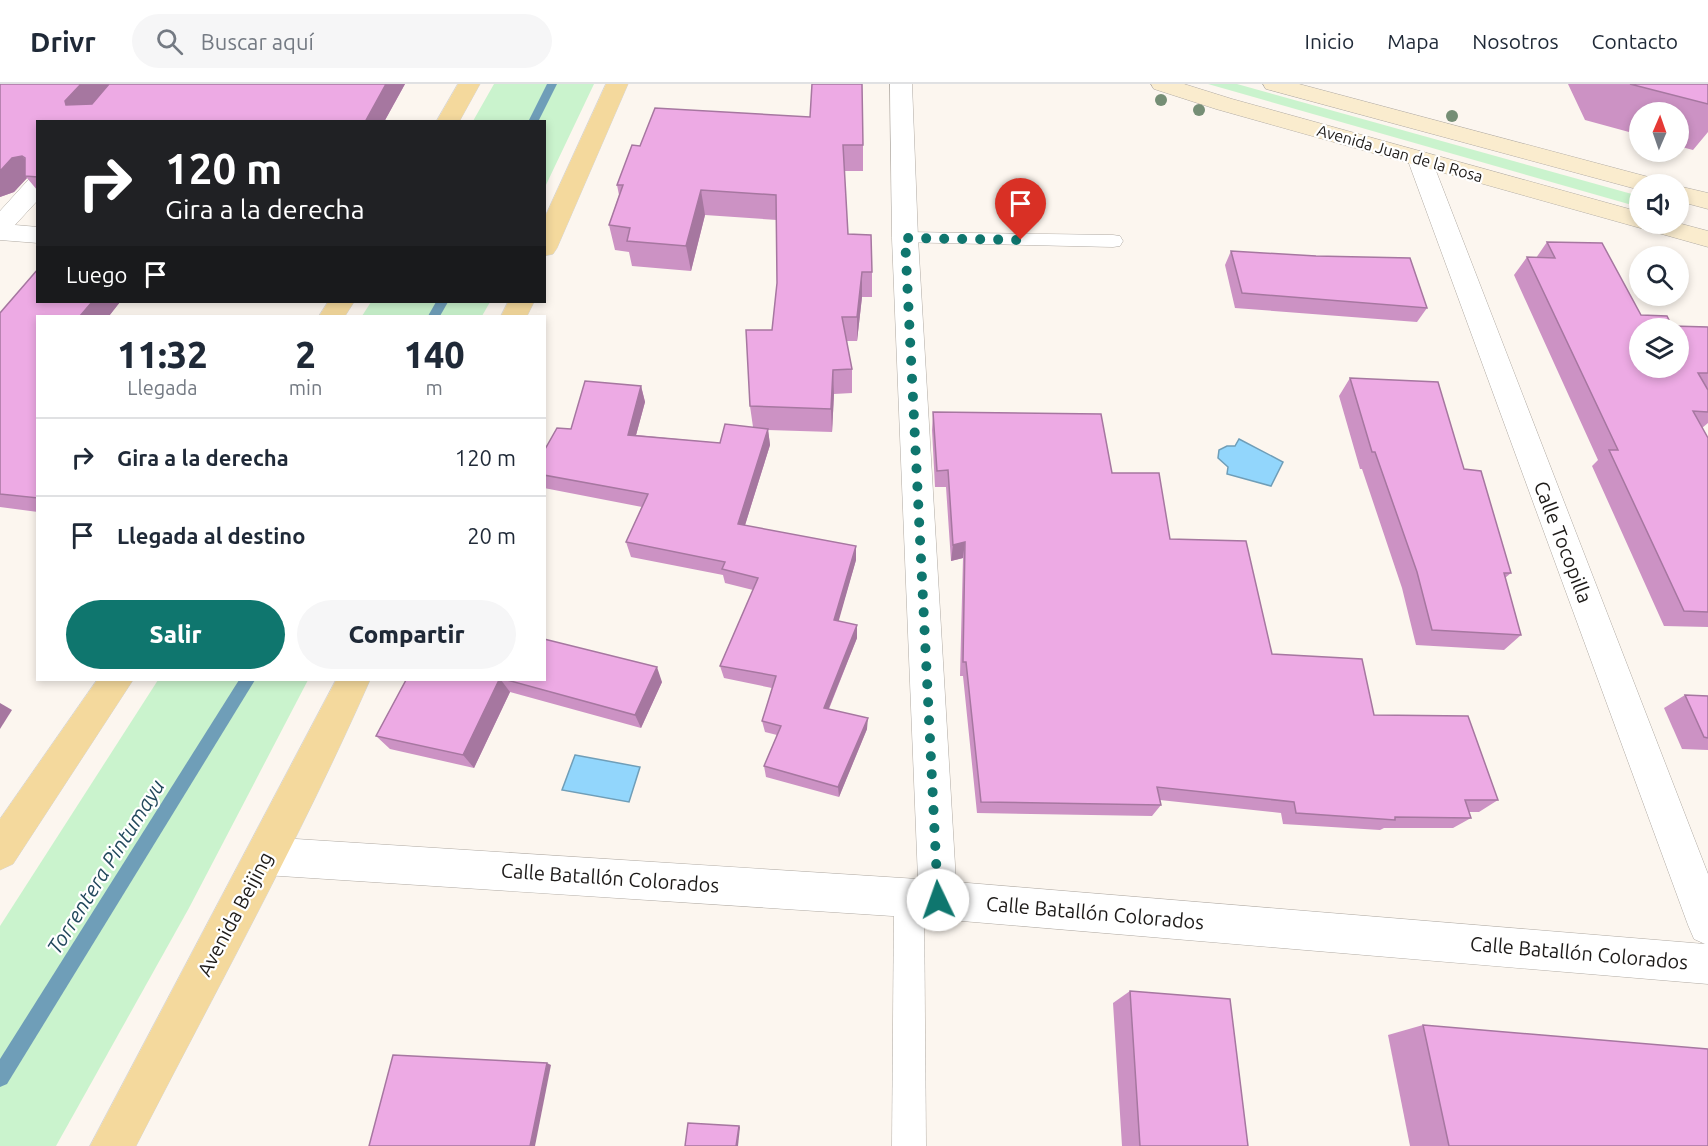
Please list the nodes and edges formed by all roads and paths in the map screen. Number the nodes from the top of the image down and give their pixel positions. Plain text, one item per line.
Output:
1 (469, 84) edge
2 (617, 84) edge
3 (902, 84) edge
4 (1162, 84) edge
5 (1274, 84) edge
6 (448, 120) edge
7 (1419, 158) junction
8 (1629, 179) edge
9 (36, 186) edge
10 (1689, 196) edge
11 (1708, 201) edge
12 (1629, 217) edge
13 (0, 229) edge
14 (1689, 234) edge
15 (36, 235) edge
16 (905, 238) junction
17 (1708, 239) edge
18 (1113, 241) dead end
19 (546, 244) edge
20 (115, 681) edge
21 (353, 681) edge
22 (0, 851) edge
23 (266, 856) junction
24 (924, 899) junction
25 (1708, 925) edge
26 (1708, 964) edge
27 (112, 1146) edge
28 (909, 1146) edge

1 - 6 main road
2 - 19 main road
3 - 16 street
4 - 7 main road, Avenida Juan de la Rosa
5 - 8 main road, Avenida Juan de la Rosa
7 - 12 main road, Avenida Juan de la Rosa
7 - 25 street, Calle Tocopilla
9 - 13 street
10 - 11 main road
13 - 15 street
14 - 17 main road
16 - 18 lane
16 - 24 street
20 - 22 main road
21 - 23 main road, Avenida Beijing
23 - 24 street, Calle Batallón Colorados
23 - 27 main road, Avenida Beijing
24 - 26 street, Calle Batallón Colorados
24 - 28 lane

